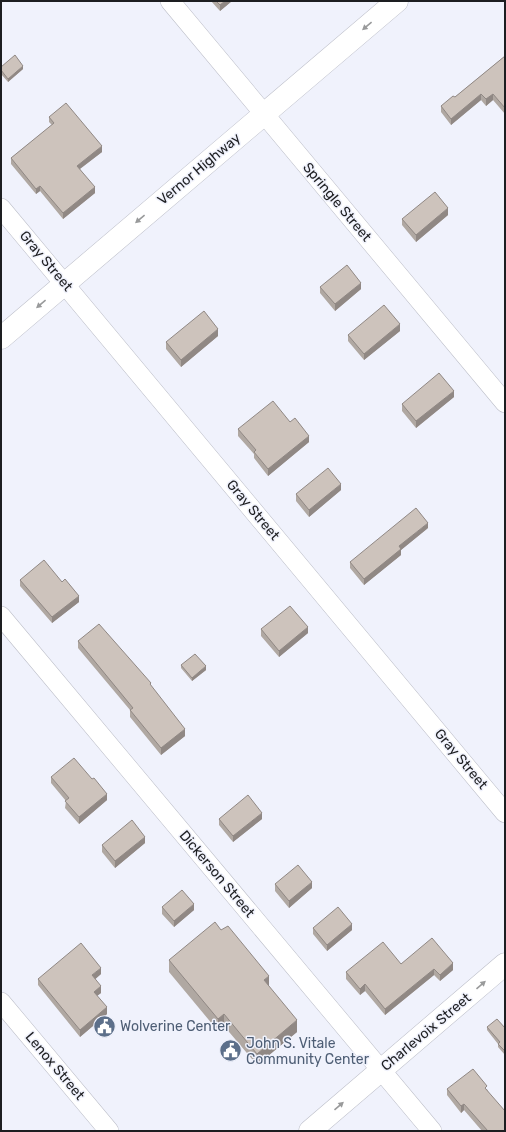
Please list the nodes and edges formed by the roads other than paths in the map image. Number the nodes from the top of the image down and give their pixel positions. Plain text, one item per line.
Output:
1 (170, 1) edge
2 (396, 1) edge
3 (264, 114) junction
4 (1, 208) edge
5 (64, 284) junction
6 (1, 338) edge
7 (505, 403) edge
8 (1, 616) edge
9 (505, 813) edge
10 (505, 964) edge
11 (1, 1002) edge
12 (381, 1070) junction
13 (109, 1131) edge
14 (310, 1131) edge
15 (432, 1131) edge

1 - 3 street, Springle Street
2 -> 3 street, Vernor Highway
3 -> 5 street, Vernor Highway
3 - 7 street, Springle Street
4 - 5 street, Gray Street
5 -> 6 street, Vernor Highway
5 - 9 street, Gray Street
8 - 12 street, Dickerson Street
12 -> 10 street, Charlevoix Street
11 - 13 street, Lenox Street
14 -> 12 street, Charlevoix Street
12 - 15 street, Dickerson Street

